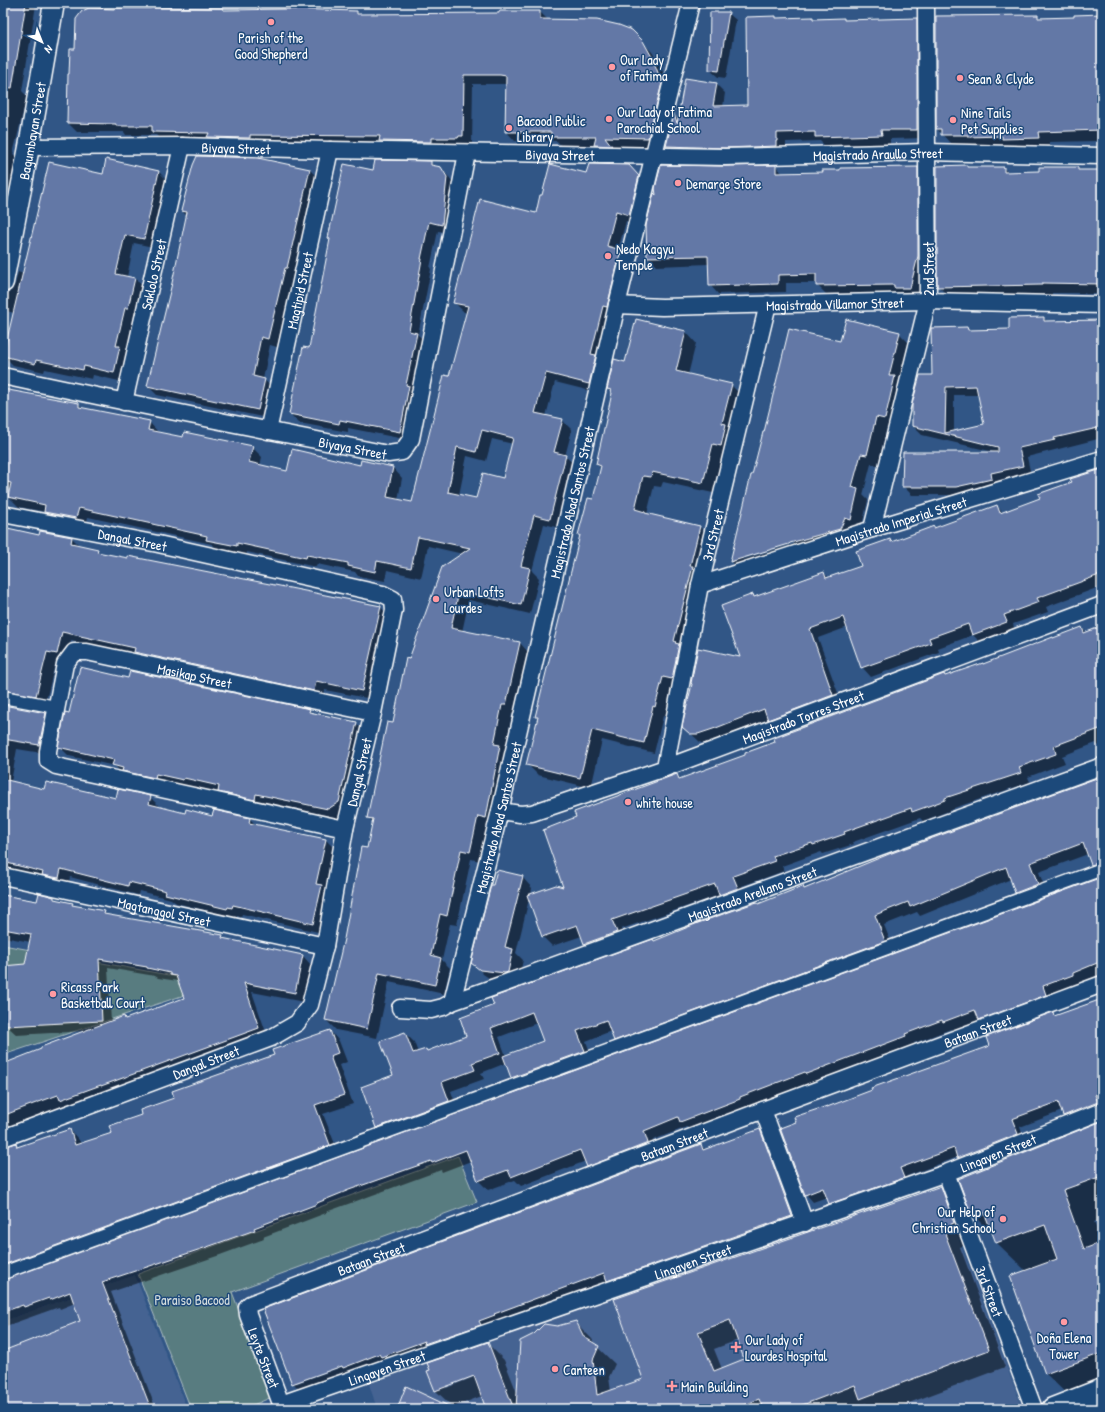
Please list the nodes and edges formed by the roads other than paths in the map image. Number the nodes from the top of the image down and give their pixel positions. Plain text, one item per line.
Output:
1 (54, 3) edge
2 (691, 3) edge
3 (926, 3) edge
4 (182, 146) junction
5 (29, 147) junction
6 (330, 150) junction
7 (928, 152) junction
8 (467, 153) junction
9 (653, 155) junction
10 (1102, 156) edge
11 (3, 282) edge
12 (928, 301) junction
13 (768, 304) junction
14 (617, 305) junction
15 (1102, 305) edge
16 (3, 376) edge
17 (124, 402) junction
18 (268, 431) junction
19 (1102, 459) edge
20 (3, 514) edge
21 (872, 528) junction
22 (700, 585) junction
23 (1102, 605) edge
24 (3, 697) edge
25 (56, 707) junction
26 (373, 713) junction
27 (1102, 766) edge
28 (665, 768) junction
29 (500, 811) junction
30 (346, 829) junction
31 (1102, 869) edge
32 (3, 876) edge
33 (325, 946) junction
34 (1102, 984) edge
35 (452, 1002) junction
36 (400, 1008) dead end
37 (763, 1110) junction
38 (1102, 1111) edge
39 (3, 1138) edge
40 (946, 1173) junction
41 (805, 1222) junction
42 (3, 1273) edge
43 (247, 1307) joint
44 (1102, 1390) edge
45 (282, 1407) edge
46 (1034, 1409) edge
47 (1053, 1409) edge

1 - 5 street, Bagumbayan Street
2 - 9 street, Magistrado Abad Santos Street
3 - 7 street, 2nd Street
4 - 5 street, Biyaya Street
4 - 6 street, Biyaya Street
4 - 17 street, Saklolo Street
5 - 11 street, Bagumbayan Street
6 - 8 street, Biyaya Street
6 - 18 street, Magtipid Street
7 - 9 street, Magistrado Araullo Street
7 - 10 street, Magistrado Araullo Street
7 - 12 street, 2nd Street
8 - 9 street, Biyaya Street
8 - 18 street, Biyaya Street
9 - 14 street, Magistrado Abad Santos Street
12 - 13 street, Magistrado Villamor Street
12 - 15 street, Magistrado Villamor Street
12 - 21 street, 2nd Street
13 - 14 street, Magistrado Villamor Street
13 - 22 street, 3rd Street
14 - 29 street, Magistrado Abad Santos Street
16 - 17 street, Biyaya Street
17 - 18 street, Biyaya Street
19 - 21 street, Magistrado Imperial Street
20 - 26 street, Dangal Street
21 - 22 street, Magistrado Imperial Street
22 - 28 street, 3rd Street
23 - 28 street, Magistrado Torres Street
24 - 25 street
25 - 26 street, Masikap Street
25 - 30 street, Masikap Street
26 - 30 street, Dangal Street
27 - 35 street, Magistrado Arellano Street
28 - 29 street, Magistrado Torres Street
29 - 35 street, Magistrado Abad Santos Street
30 - 33 street, Dangal Street
31 - 42 street
32 - 33 street, Magtanggol Street
33 - 39 street, Dangal Street
34 - 37 street, Bataan Street
35 - 36 street, Magistrado Arellano Street
37 - 41 street
37 - 43 street, Bataan Street
38 - 40 street, Lingayen Street
40 - 41 street, Lingayen Street
40 - 46 street, 3rd Street
41 - 45 street, Lingayen Street
43 - 45 street, Leyte Street
44 - 47 main road

